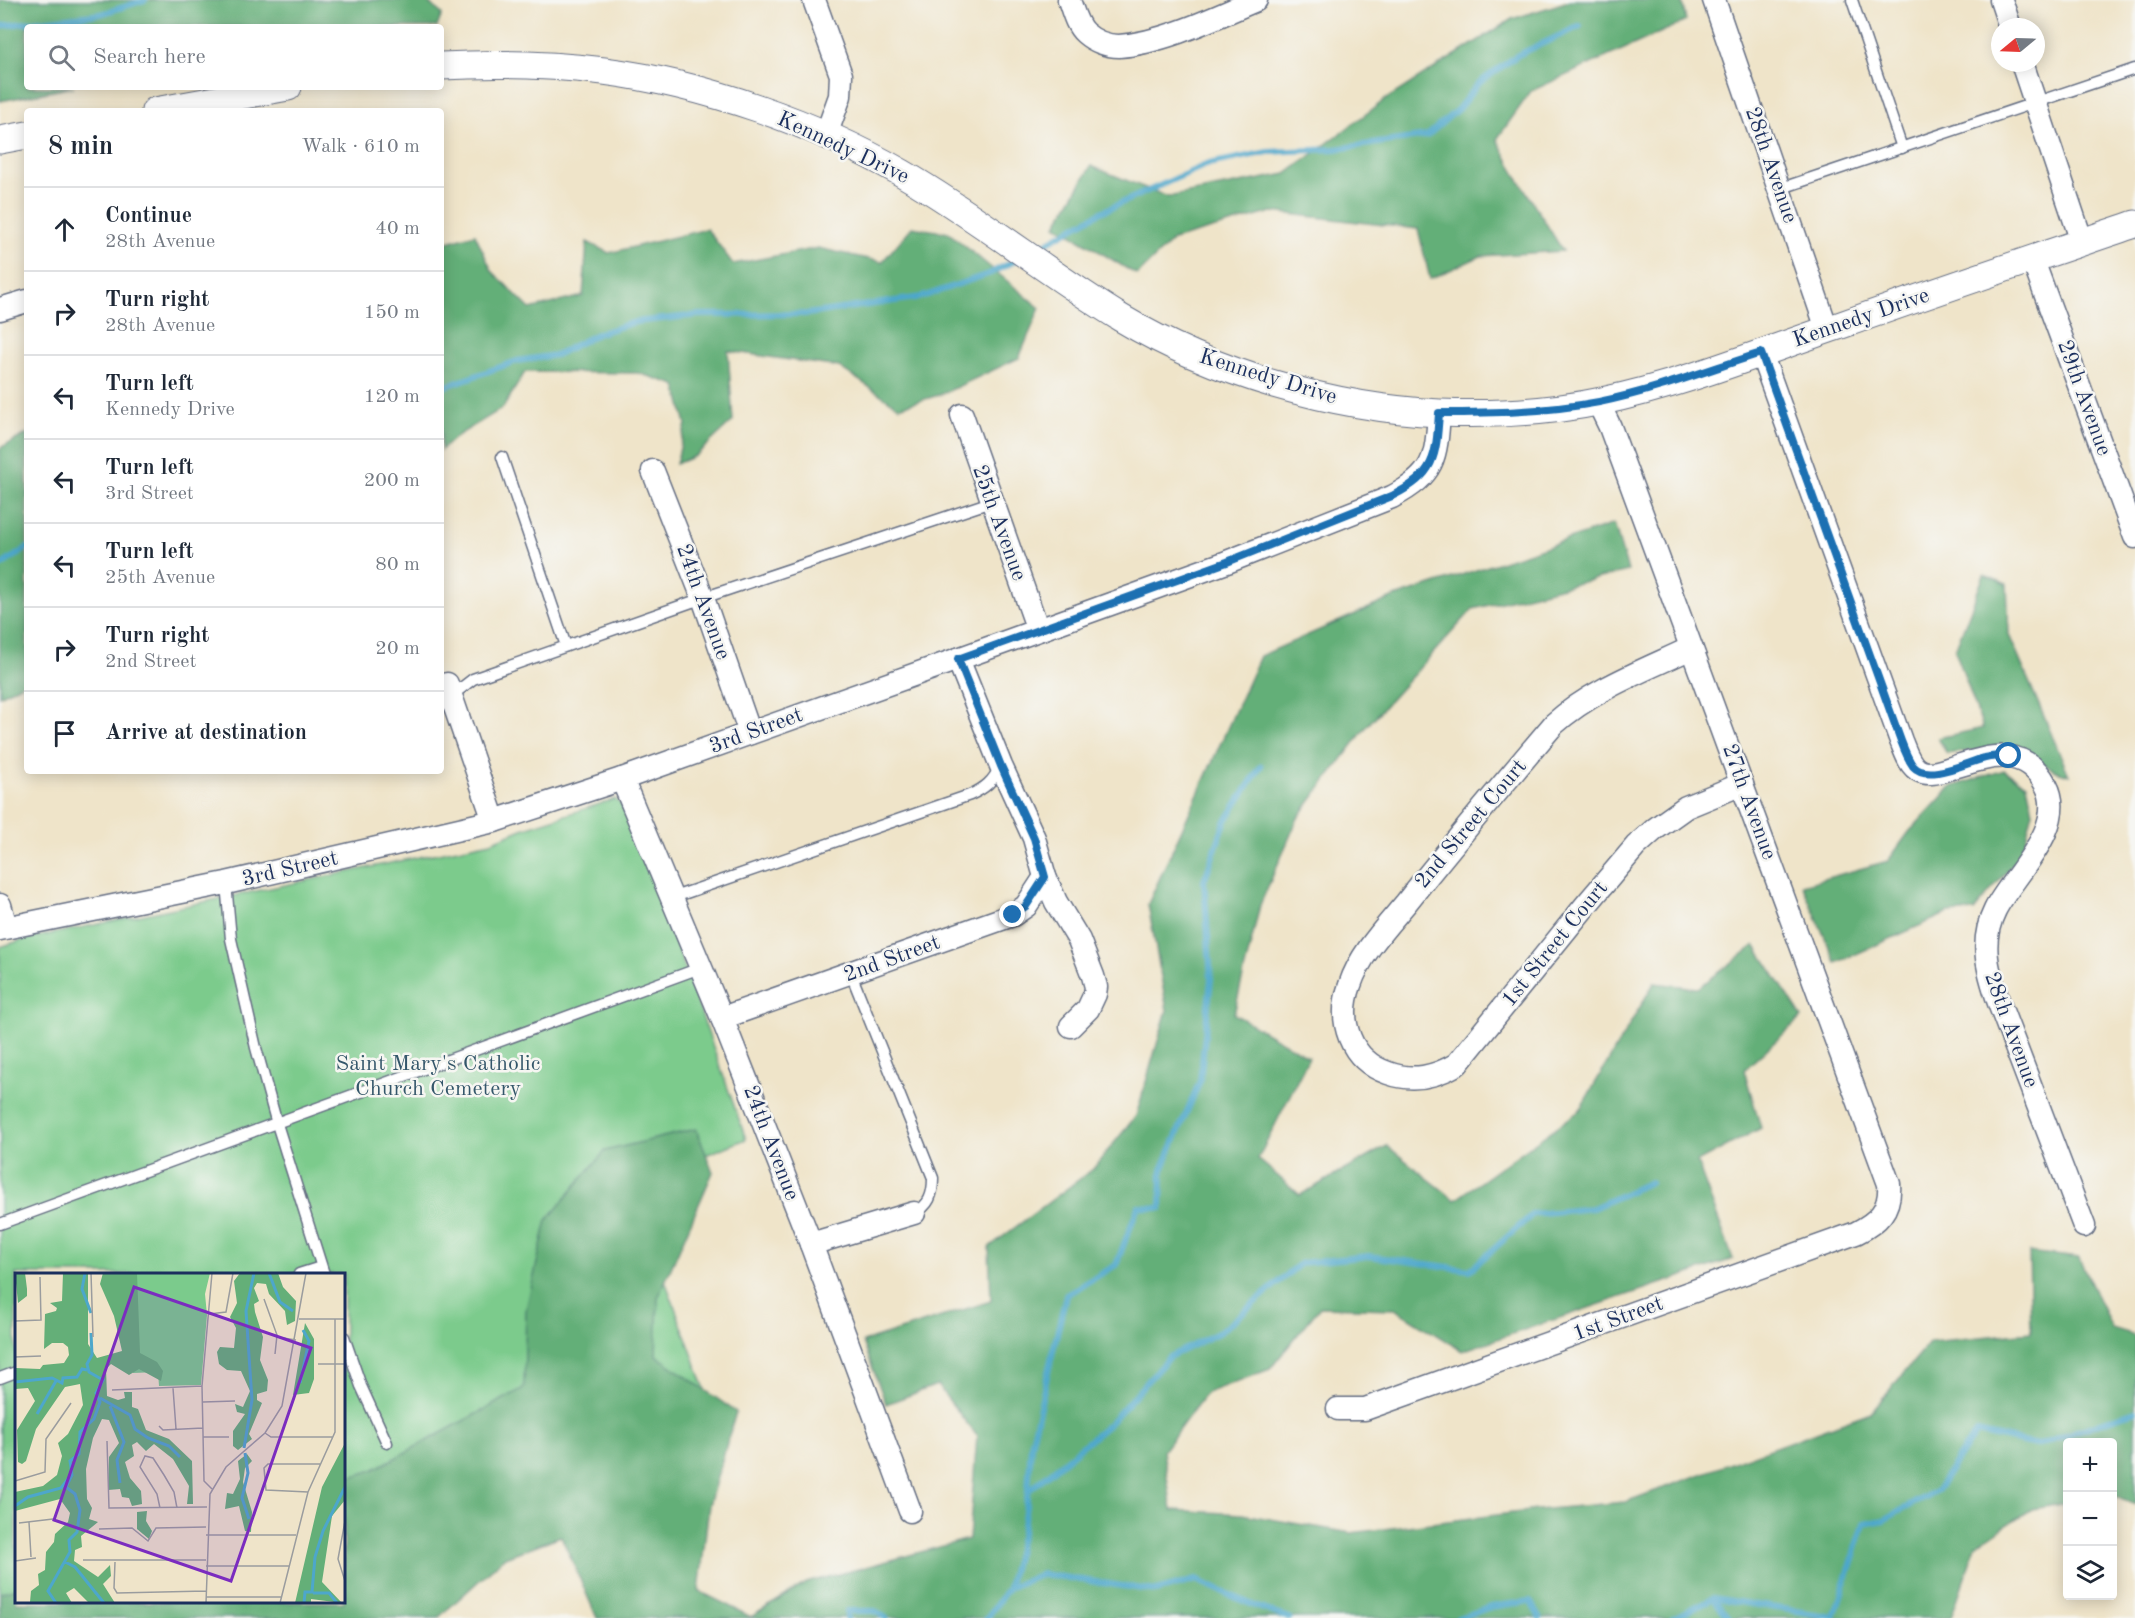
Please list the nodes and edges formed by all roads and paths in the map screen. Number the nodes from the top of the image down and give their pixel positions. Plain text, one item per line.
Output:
1 (814, 0) edge
2 (1069, 0) edge
3 (1256, 0) edge
4 (1714, 0) edge
5 (1852, 0) edge
6 (2001, 0) edge
7 (2007, 18) edge
8 (444, 66) edge
9 (2135, 69) edge
10 (2025, 72) edge
11 (271, 90) edge
12 (2036, 103) junction
13 (172, 108) edge
14 (826, 135) junction
15 (24, 136) edge
16 (0, 140) edge
17 (1902, 148) junction
18 (1779, 189) junction
19 (2135, 224) edge
20 (2082, 242) junction
21 (2032, 258) junction
22 (1, 301) edge
23 (24, 301) edge
24 (1827, 329) junction
25 (1761, 353) junction
26 (1598, 402) junction
27 (1439, 413) junction
28 (962, 415) dead end
29 (502, 457) dead end
30 (653, 471) dead end
31 (991, 502) junction
32 (2135, 537) edge
33 (703, 598) junction
34 (1038, 630) junction
35 (566, 646) junction
36 (1691, 648) junction
37 (958, 659) junction
38 (449, 690) joint
39 (750, 733) junction
40 (1001, 766) junction
41 (622, 779) junction
42 (1742, 784) junction
43 (494, 821) junction
44 (1045, 877) junction
45 (226, 883) junction
46 (672, 900) junction
47 (0, 905) edge
48 (3, 928) edge
49 (700, 968) junction
50 (851, 974) junction
51 (722, 1018) junction
52 (1071, 1026) dead end
53 (1367, 1064) joint
54 (277, 1124) junction
55 (1887, 1205) joint
56 (914, 1213) joint
57 (0, 1224) edge
58 (2084, 1226) dead end
59 (811, 1244) junction
60 (323, 1271) edge
61 (345, 1339) edge
62 (15, 1372) edge
63 (0, 1378) edge
64 (1338, 1409) dead end
65 (387, 1443) dead end
66 (910, 1511) dead end

1 - 14 street
2 - 3 street
4 - 18 street, 28th Avenue
5 - 17 lane
6 - 7 street
8 - 14 street, Kennedy Drive
9 - 12 lane
10 - 12 street
11 - 13 street
12 - 17 lane
12 - 20 street
14 - 27 street, Kennedy Drive
15 - 16 street
17 - 18 lane
18 - 24 street, 28th Avenue
19 - 20 street, Kennedy Drive
20 - 21 street, Kennedy Drive
21 - 24 street, Kennedy Drive
21 - 32 street, 29th Avenue
22 - 23 street
24 - 25 street, Kennedy Drive
25 - 26 street, Kennedy Drive
25 - 58 street, 28th Avenue
26 - 27 street, Kennedy Drive
26 - 36 street, 27th Avenue
27 - 34 street, 3rd Street
28 - 31 street, 25th Avenue
29 - 35 lane
30 - 33 street, 24th Avenue
31 - 33 lane
31 - 34 street, 25th Avenue
33 - 35 lane
33 - 39 street, 24th Avenue
34 - 37 street, 3rd Street
35 - 38 lane
36 - 42 street, 27th Avenue
36 - 53 street, 2nd Street Court
37 - 39 street, 3rd Street
37 - 40 street
38 - 43 street
39 - 41 street, 3rd Street
40 - 44 street
40 - 46 lane
41 - 43 street, 3rd Street
41 - 46 street, 24th Avenue
42 - 53 street, 1st Street Court
42 - 55 street, 27th Avenue
43 - 45 street, 3rd Street
44 - 50 street, 2nd Street
44 - 52 street
45 - 48 street, 3rd Street
45 - 54 lane
46 - 49 street, 24th Avenue
47 - 48 street
49 - 51 street, 24th Avenue
49 - 54 lane
50 - 51 street, 2nd Street
50 - 56 lane
51 - 59 street, 24th Avenue
54 - 57 lane
54 - 60 lane
55 - 64 street, 1st Street
56 - 59 street
59 - 66 street, 24th Avenue
61 - 65 lane
62 - 63 lane

